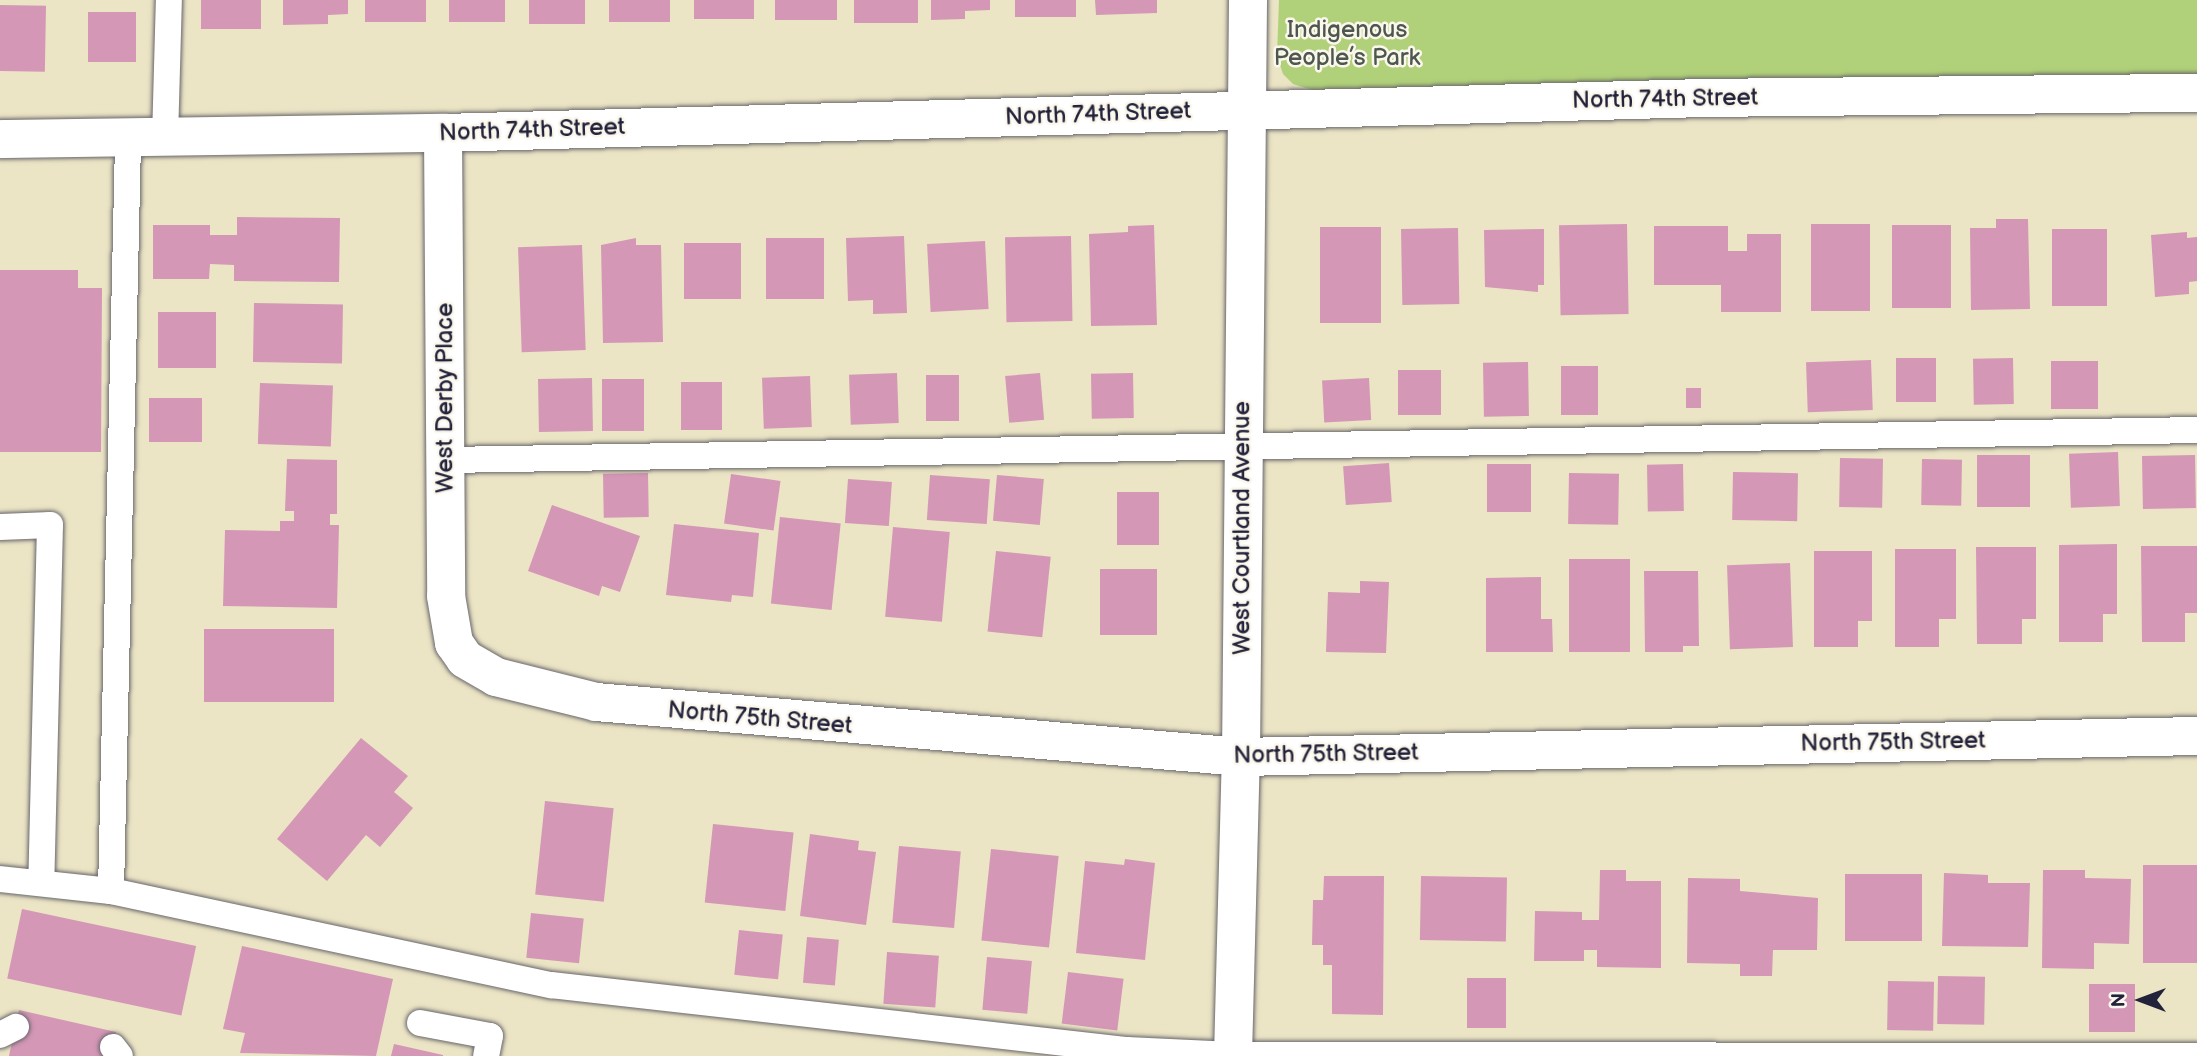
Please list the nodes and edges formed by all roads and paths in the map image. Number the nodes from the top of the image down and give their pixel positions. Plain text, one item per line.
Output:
1 (169, 0) edge
2 (1248, 0) edge
3 (2197, 93) edge
4 (1245, 110) junction
5 (443, 133) junction
6 (0, 139) edge
7 (165, 139) junction
8 (128, 141) junction
9 (2197, 430) edge
10 (1242, 445) junction
11 (446, 460) junction
12 (0, 527) edge
13 (465, 659) joint
14 (2197, 736) edge
15 (1241, 757) junction
16 (0, 878) edge
17 (41, 882) junction
18 (111, 891) junction
19 (420, 1023) dead end
20 (5, 1036) edge
21 (1233, 1055) edge
22 (4, 1056) edge
23 (486, 1056) edge
24 (2197, 1056) edge

1 - 7 lane
2 - 4 street, West Courtland Avenue
3 - 4 street, North 74th Street
4 - 5 street, North 74th Street
4 - 10 street, West Courtland Avenue
5 - 7 street, North 74th Street
5 - 11 street, West Derby Place
6 - 8 street, North 74th Street
7 - 8 street, North 74th Street
8 - 18 lane
9 - 10 lane
10 - 11 lane
10 - 15 street, West Courtland Avenue
11 - 13 street, West Derby Place
12 - 17 lane
13 - 15 street, North 75th Street
14 - 15 street, North 75th Street
15 - 21 street, West Courtland Avenue
16 - 17 lane
17 - 18 lane
18 - 21 lane
19 - 23 lane
20 - 22 lane
21 - 24 lane

